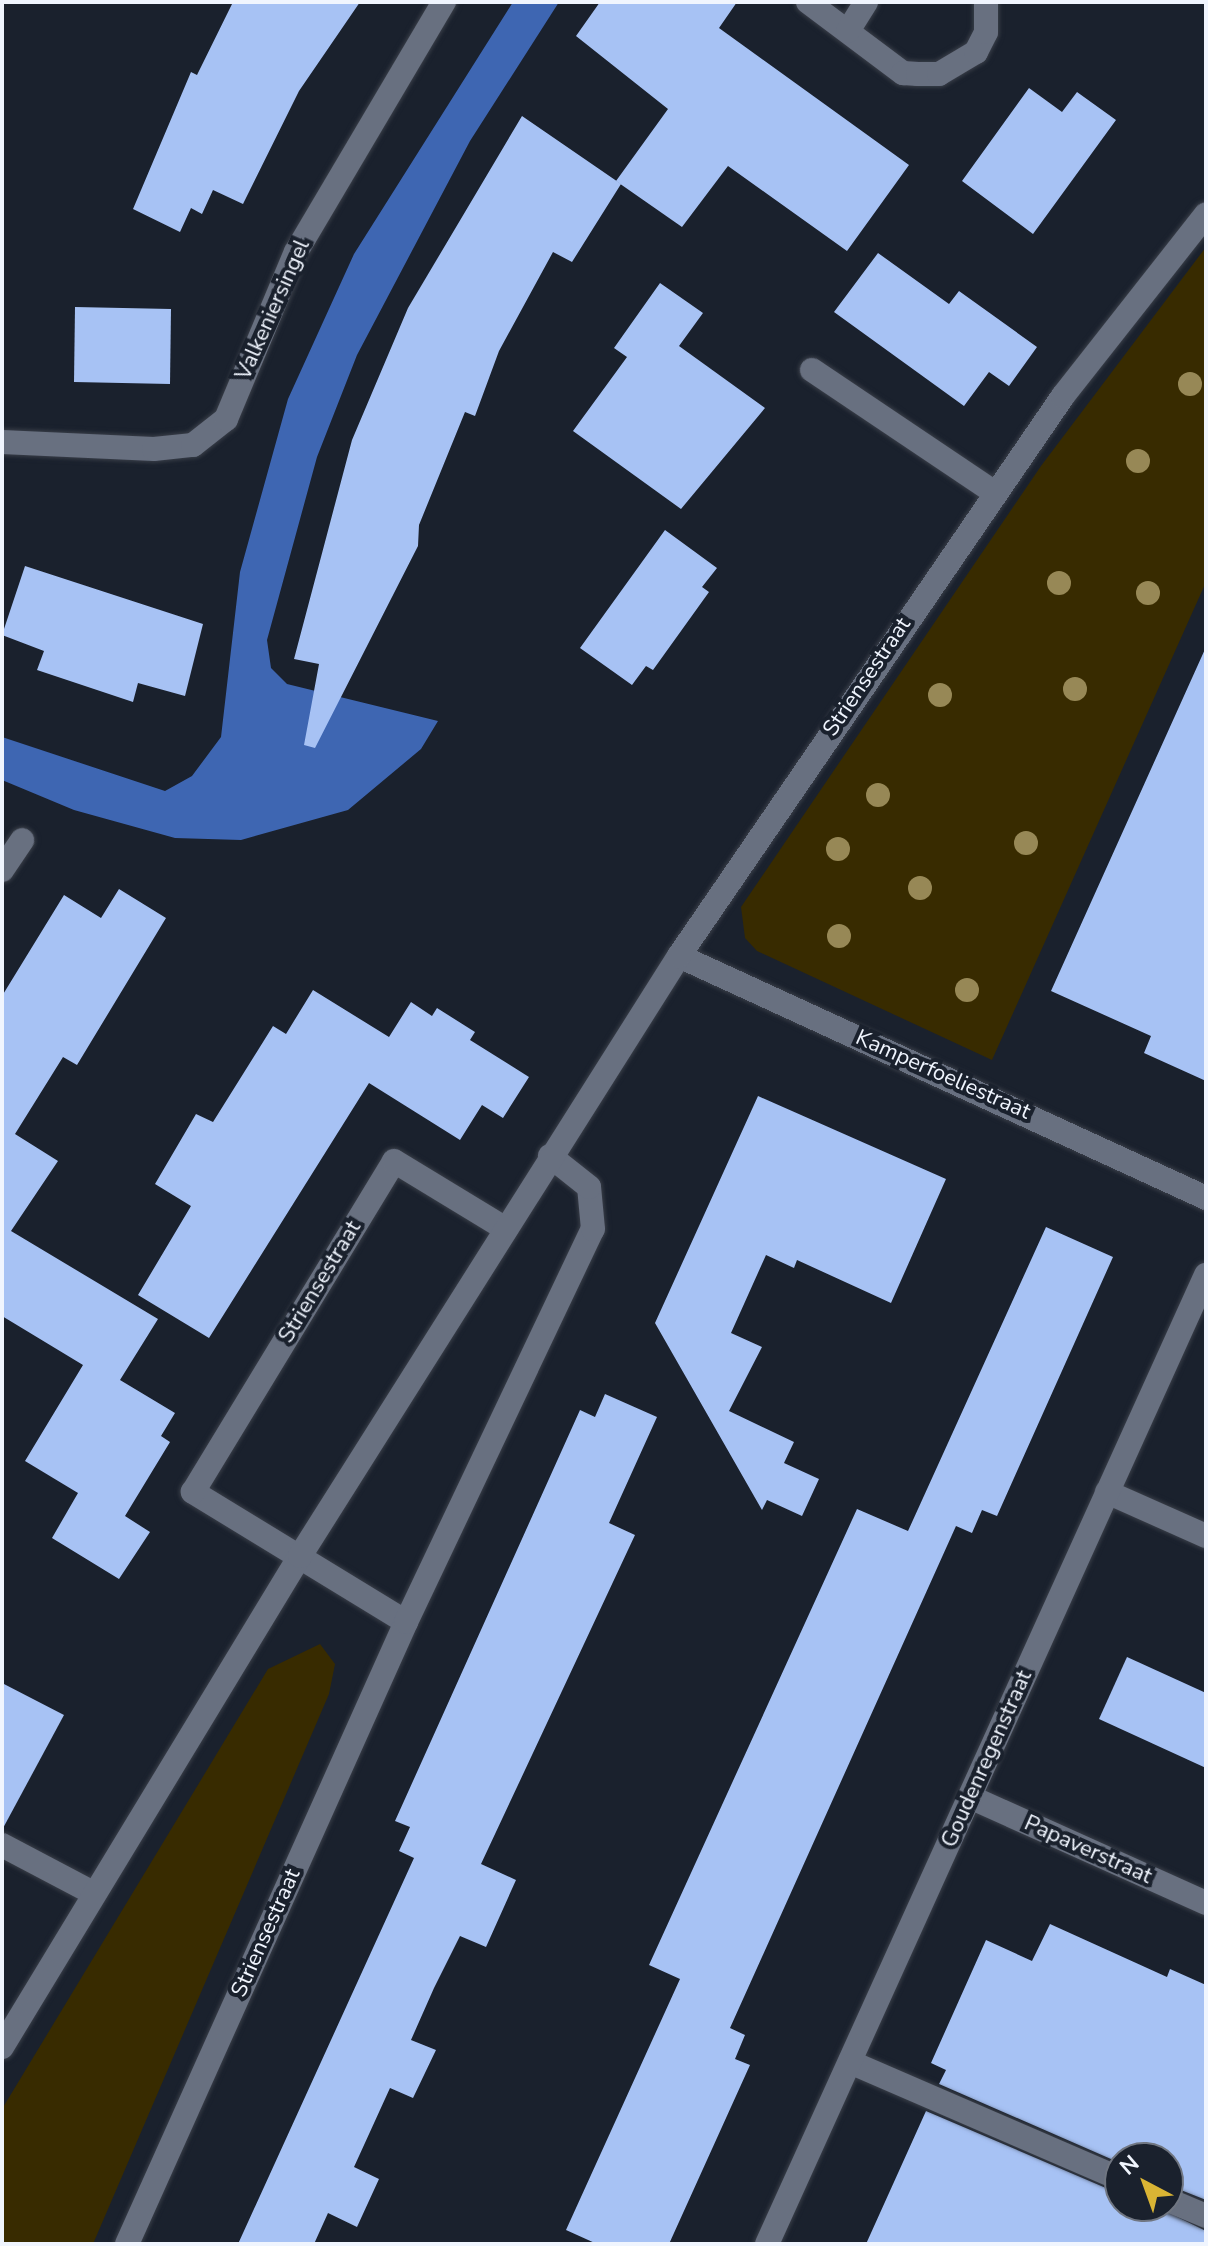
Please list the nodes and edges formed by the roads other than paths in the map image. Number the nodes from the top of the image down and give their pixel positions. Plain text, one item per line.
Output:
1 (444, 2) edge
2 (808, 2) edge
3 (866, 2) edge
4 (986, 2) edge
5 (848, 31) junction
6 (1206, 214) edge
7 (812, 370) dead end
8 (2, 442) edge
9 (995, 493) junction
10 (22, 840) dead end
11 (2, 870) edge
12 (679, 956) junction
13 (550, 1156) junction
14 (1206, 1198) edge
15 (506, 1229) junction
16 (1206, 1275) edge
17 (1107, 1492) junction
18 (1206, 1536) edge
19 (300, 1556) junction
20 (406, 1622) junction
21 (970, 1797) junction
22 (2, 1845) edge
23 (93, 1893) junction
24 (1206, 1903) edge
25 (2, 2047) edge
26 (850, 2062) junction
27 (1104, 2172) edge
28 (1184, 2207) edge
29 (1206, 2216) edge
30 (127, 2244) edge
31 (767, 2244) edge

1 - 8 street, Valkeniersingel
2 - 5 street
3 - 5 street
4 - 5 street
6 - 9 street, Striensestraat
7 - 9 street
9 - 12 street, Striensestraat
10 - 11 street
12 - 13 street, Striensestraat
12 - 14 street, Kamperfoeliestraat
13 - 15 street, Striensestraat
13 - 20 street, Striensestraat
15 - 19 street, Striensestraat
15 - 19 street, Striensestraat
16 - 17 street, Goudenregenstraat
17 - 18 street
17 - 21 street, Goudenregenstraat
19 - 20 street, Striensestraat
19 - 23 street, Striensestraat
20 - 30 street, Striensestraat
21 - 24 street, Papaverstraat
21 - 26 street, Goudenregenstraat
22 - 23 street
23 - 25 street, Striensestraat
26 - 27 street
26 - 31 street, Goudenregenstraat
28 - 29 street

